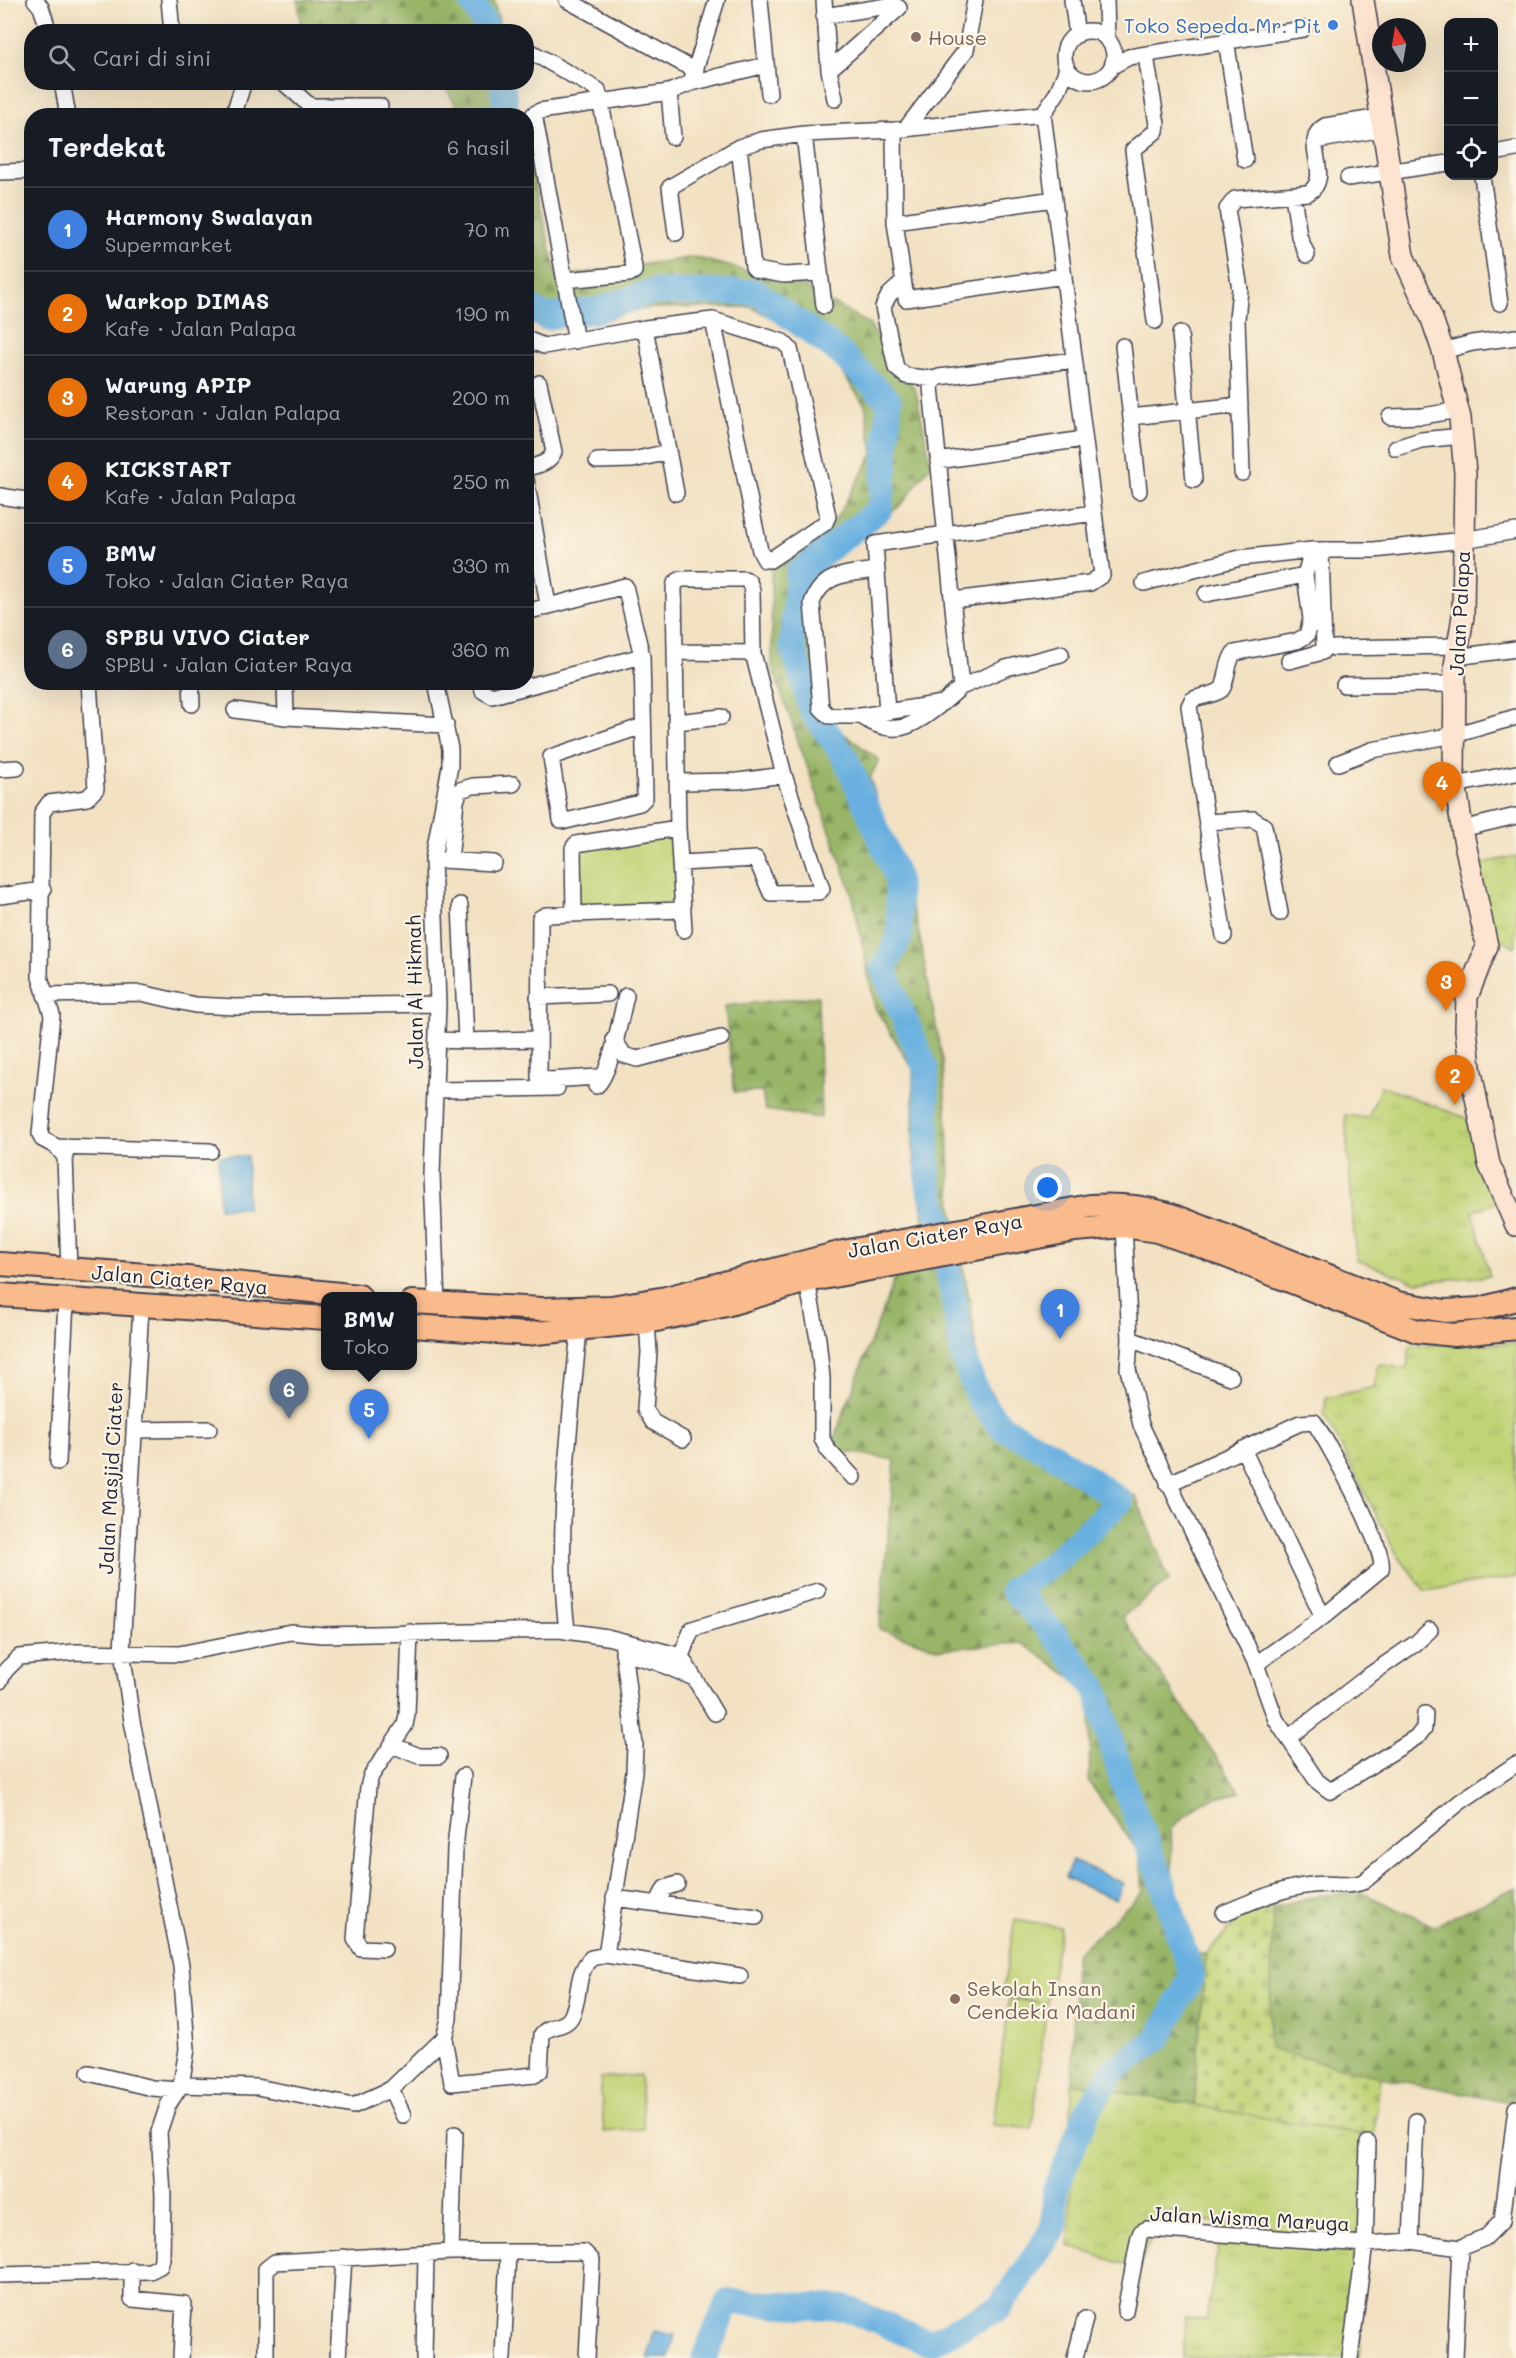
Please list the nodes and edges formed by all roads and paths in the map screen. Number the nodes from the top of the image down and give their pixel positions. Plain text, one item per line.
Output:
1 (35, 0) edge
2 (169, 0) edge
3 (567, 0) edge
4 (760, 0) edge
5 (824, 0) edge
6 (975, 0) edge
7 (1072, 0) edge
8 (1106, 0) edge
9 (1363, 0) edge
10 (713, 1) edge
11 (824, 16) junction
12 (46, 24) edge
13 (171, 24) edge
14 (1303, 29) dead end
15 (1077, 35) junction
16 (1226, 40) junction
17 (1110, 52) junction
18 (534, 53) edge
19 (1146, 56) junction
20 (766, 65) junction
21 (829, 70) junction
22 (1072, 74) junction
23 (694, 77) junction
24 (63, 90) edge
25 (241, 90) edge
26 (292, 90) edge
27 (669, 92) junction
28 (769, 94) dead end
29 (835, 99) dead end
30 (600, 101) junction
31 (380, 106) dead end
32 (67, 108) edge
33 (236, 108) edge
34 (313, 108) edge
35 (354, 108) edge
36 (1043, 114) junction
37 (1382, 123) junction
38 (901, 129) junction
39 (804, 134) junction
40 (673, 137) dead end
41 (739, 147) junction
42 (1516, 149) edge
43 (1498, 152) edge
44 (1245, 160) dead end
45 (1444, 163) edge
46 (24, 171) edge
47 (0, 172) edge
48 (1392, 173) junction
49 (1348, 178) dead end
50 (1483, 180) edge
51 (1293, 195) junction
52 (1054, 199) junction
53 (896, 222) junction
54 (676, 233) dead end
55 (1307, 255) dead end
56 (820, 273) junction
57 (1064, 276) junction
58 (902, 283) junction
59 (565, 285) junction
60 (1500, 303) dead end
61 (824, 306) dead end
62 (713, 320) junction
63 (1155, 321) dead end
64 (1516, 327) edge
65 (645, 328) junction
66 (1180, 334) dead end
67 (575, 335) junction
68 (1516, 337) edge
69 (534, 342) edge
70 (1472, 343) junction
71 (1123, 346) dead end
72 (1443, 351) junction
73 (1074, 360) junction
74 (936, 379) junction
75 (536, 393) edge
76 (1240, 405) junction
77 (1186, 410) junction
78 (1458, 411) junction
79 (1131, 417) junction
80 (1390, 417) dead end
81 (1462, 436) junction
82 (1083, 439) junction
83 (1396, 448) dead end
84 (668, 452) junction
85 (597, 461) dead end
86 (938, 461) junction
87 (534, 466) edge
88 (1242, 473) dead end
89 (1194, 480) dead end
90 (1139, 491) dead end
91 (676, 493) dead end
92 (0, 496) edge
93 (24, 500) edge
94 (1094, 513) junction
95 (1516, 531) edge
96 (946, 533) junction
97 (1463, 540) junction
98 (1316, 550) junction
99 (534, 551) edge
100 (877, 570) junction
101 (1305, 575) junction
102 (1144, 583) dead end
103 (1206, 594) dead end
104 (953, 600) junction
105 (548, 605) junction
106 (534, 609) edge
107 (1334, 648) dead end
108 (1516, 649) edge
109 (676, 652) junction
110 (1457, 652) junction
111 (753, 653) junction
112 (1061, 654) dead end
113 (642, 656) junction
114 (1289, 660) dead end
115 (1455, 684) junction
116 (534, 685) edge
117 (1344, 685) dead end
118 (961, 687) junction
119 (90, 690) edge
120 (191, 690) edge
121 (285, 690) edge
122 (438, 690) edge
123 (483, 690) edge
124 (514, 690) edge
125 (192, 704) dead end
126 (943, 704) junction
127 (236, 710) dead end
128 (887, 712) junction
129 (861, 716) junction
130 (286, 717) junction
131 (721, 717) dead end
132 (1516, 717) edge
133 (677, 722) junction
134 (446, 725) junction
135 (643, 726) junction
136 (1454, 735) junction
137 (1338, 763) dead end
138 (0, 768) edge
139 (17, 768) dead end
140 (1516, 773) edge
141 (784, 775) junction
142 (678, 782) junction
143 (513, 784) dead end
144 (1455, 785) junction
145 (1516, 816) edge
146 (1208, 822) junction
147 (1473, 826) dead end
148 (678, 828) junction
149 (432, 860) junction
150 (450, 860) junction
151 (494, 863) dead end
152 (681, 863) junction
153 (43, 890) junction
154 (0, 896) edge
155 (460, 905) dead end
156 (681, 910) junction
157 (1280, 913) dead end
158 (574, 914) junction
159 (684, 930) dead end
160 (1224, 936) dead end
161 (608, 994) dead end
162 (45, 995) junction
163 (626, 996) dead end
164 (538, 998) junction
165 (438, 1004) junction
166 (722, 1038) dead end
167 (538, 1039) junction
168 (614, 1039) junction
169 (438, 1040) junction
170 (466, 1041) junction
171 (598, 1077) dead end
172 (436, 1090) junction
173 (57, 1147) junction
174 (210, 1151) dead end
175 (1516, 1225) edge
176 (1124, 1226) junction
177 (969, 1240) junction
178 (920, 1248) junction
179 (0, 1264) edge
180 (69, 1270) junction
181 (187, 1278) junction
182 (807, 1281) junction
183 (321, 1292) edge
184 (0, 1295) edge
185 (1516, 1299) edge
186 (66, 1300) junction
187 (417, 1303) edge
188 (437, 1305) junction
189 (141, 1306) junction
190 (183, 1308) junction
191 (321, 1318) edge
192 (647, 1322) junction
193 (417, 1326) edge
194 (1516, 1328) edge
195 (579, 1329) junction
196 (1130, 1339) junction
197 (1231, 1377) dead end
198 (209, 1429) dead end
199 (134, 1430) junction
200 (683, 1439) dead end
201 (1243, 1449) junction
202 (58, 1462) dead end
203 (853, 1477) dead end
204 (1168, 1485) junction
205 (818, 1591) dead end
206 (1323, 1617) junction
207 (1430, 1630) dead end
208 (567, 1631) junction
209 (410, 1632) junction
210 (622, 1647) junction
211 (122, 1651) junction
212 (681, 1656) junction
213 (1256, 1664) junction
214 (2, 1674) edge
215 (694, 1678) junction
216 (715, 1713) dead end
217 (1425, 1714) dead end
218 (1288, 1738) junction
219 (392, 1745) junction
220 (439, 1756) dead end
221 (1516, 1764) edge
222 (463, 1776) dead end
223 (677, 1884) dead end
224 (614, 1898) junction
225 (657, 1904) junction
226 (1224, 1913) dead end
227 (756, 1917) dead end
228 (384, 1949) dead end
229 (606, 1955) junction
230 (740, 1976) dead end
231 (444, 2038) junction
232 (89, 2073) dead end
233 (180, 2088) junction
234 (391, 2089) junction
235 (1516, 2108) edge
236 (403, 2115) dead end
237 (1416, 2121) dead end
238 (455, 2134) dead end
239 (1368, 2143) dead end
240 (1411, 2241) junction
241 (1365, 2244) junction
242 (1460, 2248) junction
243 (452, 2252) junction
244 (508, 2252) junction
245 (426, 2254) junction
246 (344, 2258) junction
247 (132, 2270) junction
248 (0, 2275) edge
249 (1125, 2311) dead end
250 (1085, 2319) dead end
251 (181, 2358) edge
252 (266, 2358) edge
253 (338, 2358) edge
254 (424, 2358) edge
255 (503, 2358) edge
256 (586, 2358) edge
257 (1075, 2358) edge
258 (1350, 2358) edge
259 (1455, 2358) edge

1 - 12 street
2 - 13 street
3 - 23 street
4 - 20 street
5 - 11 street
6 - 38 street
7 - 15 street
8 - 17 street
9 - 37 street, Jalan Palapa
10 - 23 street
11 - 21 street
11 - 21 street
14 - 16 street
15 - 17 street
15 - 22 street
16 - 19 street
16 - 44 street
17 - 19 street
17 - 22 street
18 - 30 street
19 - 63 street
20 - 23 street
20 - 28 street
21 - 29 street
22 - 36 street
23 - 27 street
24 - 32 street
25 - 33 street
26 - 34 street
27 - 30 street
27 - 40 street
30 - 59 street
30 - 59 street
31 - 35 street
36 - 38 street
36 - 52 street
37 - 48 street, Jalan Palapa
37 - 51 street
38 - 39 street
38 - 53 street
39 - 41 street
39 - 56 street
41 - 54 street
41 - 56 street
42 - 43 street
45 - 48 street
46 - 47 street
48 - 49 street
48 - 72 street, Jalan Palapa
50 - 60 street
51 - 55 street
51 - 76 street
52 - 53 street
52 - 57 street
53 - 58 street
56 - 61 street
57 - 58 street
57 - 73 street
58 - 74 street
59 - 67 street
62 - 62 street
62 - 65 street
64 - 70 street
65 - 67 street
65 - 84 street
66 - 77 street
67 - 69 street
68 - 70 street
70 - 72 street
71 - 79 street
72 - 78 street, Jalan Palapa
73 - 74 street
73 - 82 street
74 - 86 street
75 - 87 street
76 - 77 street
76 - 88 street
77 - 79 street
77 - 89 street
78 - 80 street
78 - 81 street, Jalan Palapa
79 - 90 street
81 - 83 street
81 - 97 street, Jalan Palapa
82 - 86 street
82 - 94 street
84 - 85 street
84 - 91 street
86 - 96 street
92 - 93 street
94 - 96 street
94 - 104 street
95 - 97 street
96 - 100 street
96 - 104 street
97 - 98 street
97 - 110 street, Jalan Palapa
98 - 101 street
98 - 102 street
98 - 114 street
99 - 105 street
100 - 128 street
100 - 129 street
101 - 103 street
101 - 146 street
104 - 118 street
105 - 106 street
105 - 113 street
107 - 110 street
108 - 110 street
109 - 111 street
109 - 111 street
109 - 133 street
110 - 115 street, Jalan Palapa
111 - 141 street
112 - 118 street
113 - 116 street
113 - 135 street
115 - 117 street
115 - 136 street, Jalan Palapa
118 - 126 street
119 - 153 street
120 - 125 street
121 - 130 street
122 - 134 street, Jalan Al Hikmah
123 - 124 street
126 - 128 street
126 - 129 street
127 - 130 street
128 - 129 street
130 - 134 street
131 - 133 street
132 - 136 street
133 - 142 street
134 - 149 street, Jalan Al Hikmah
135 - 135 street
136 - 137 street
136 - 144 street, Jalan Palapa
138 - 139 street
140 - 144 street
141 - 142 street
141 - 152 street
142 - 148 street
143 - 150 street
144 - 175 street, Jalan Palapa
145 - 147 street
146 - 157 street
146 - 160 street
148 - 152 street
148 - 158 street
149 - 150 street
149 - 165 street, Jalan Al Hikmah
150 - 151 street
152 - 156 street
153 - 154 street
153 - 162 street
155 - 170 street
156 - 158 street
156 - 159 street
158 - 164 street
161 - 164 street
162 - 165 street
162 - 173 street
163 - 168 street
164 - 167 street
165 - 169 street, Jalan Al Hikmah
166 - 168 street
167 - 170 street
167 - 171 street
168 - 172 street
169 - 170 street
169 - 172 street, Jalan Al Hikmah
172 - 188 street, Jalan Al Hikmah
173 - 174 street
173 - 180 street
176 - 177 main road, Jalan Ciater Raya
176 - 194 main road, Jalan Ciater Raya
176 - 196 street
177 - 178 main road, Jalan Ciater Raya
177 - 185 main road, Jalan Ciater Raya
178 - 182 main road, Jalan Ciater Raya
178 - 188 main road, Jalan Ciater Raya
179 - 180 main road, Jalan Ciater Raya
180 - 181 main road, Jalan Ciater Raya
181 - 183 main road, Jalan Ciater Raya
181 - 190 main road
182 - 192 main road, Jalan Ciater Raya
182 - 203 street
184 - 186 main road, Jalan Ciater Raya
186 - 189 main road, Jalan Ciater Raya
186 - 202 street
187 - 188 main road, Jalan Ciater Raya
189 - 190 main road, Jalan Ciater Raya
189 - 199 street, Jalan Masjid Ciater
190 - 191 main road, Jalan Ciater Raya
192 - 195 main road, Jalan Ciater Raya
192 - 200 street
193 - 195 main road, Jalan Ciater Raya
195 - 208 street
196 - 197 street
196 - 204 street
198 - 199 street
199 - 211 street, Jalan Masjid Ciater
201 - 204 street
201 - 206 street
201 - 206 street
204 - 213 street
205 - 212 street
206 - 213 street
207 - 218 street
208 - 209 street
208 - 210 street
209 - 211 street
209 - 219 street
210 - 212 street
210 - 215 street
210 - 224 street
211 - 214 street
211 - 233 street, Jalan Masjid Ciater
212 - 215 street
213 - 218 street
215 - 216 street
217 - 218 street
219 - 220 street
219 - 228 street
221 - 226 street
222 - 231 street
223 - 225 street
224 - 225 street
224 - 229 street
225 - 227 street
229 - 230 street
229 - 231 street
231 - 234 street
232 - 233 street
233 - 234 street
233 - 247 street, Jalan Masjid Ciater
234 - 236 street
235 - 242 street
237 - 240 street
238 - 243 street
239 - 241 street
240 - 241 street, Jalan Wisma Maruga
240 - 242 street, Jalan Wisma Maruga
241 - 249 street, Jalan Wisma Maruga
241 - 258 street
242 - 259 street
243 - 244 street
243 - 245 street
244 - 255 street
244 - 256 street
245 - 246 street
245 - 254 street
246 - 252 street
246 - 253 street
247 - 248 street
247 - 251 street
250 - 257 street

